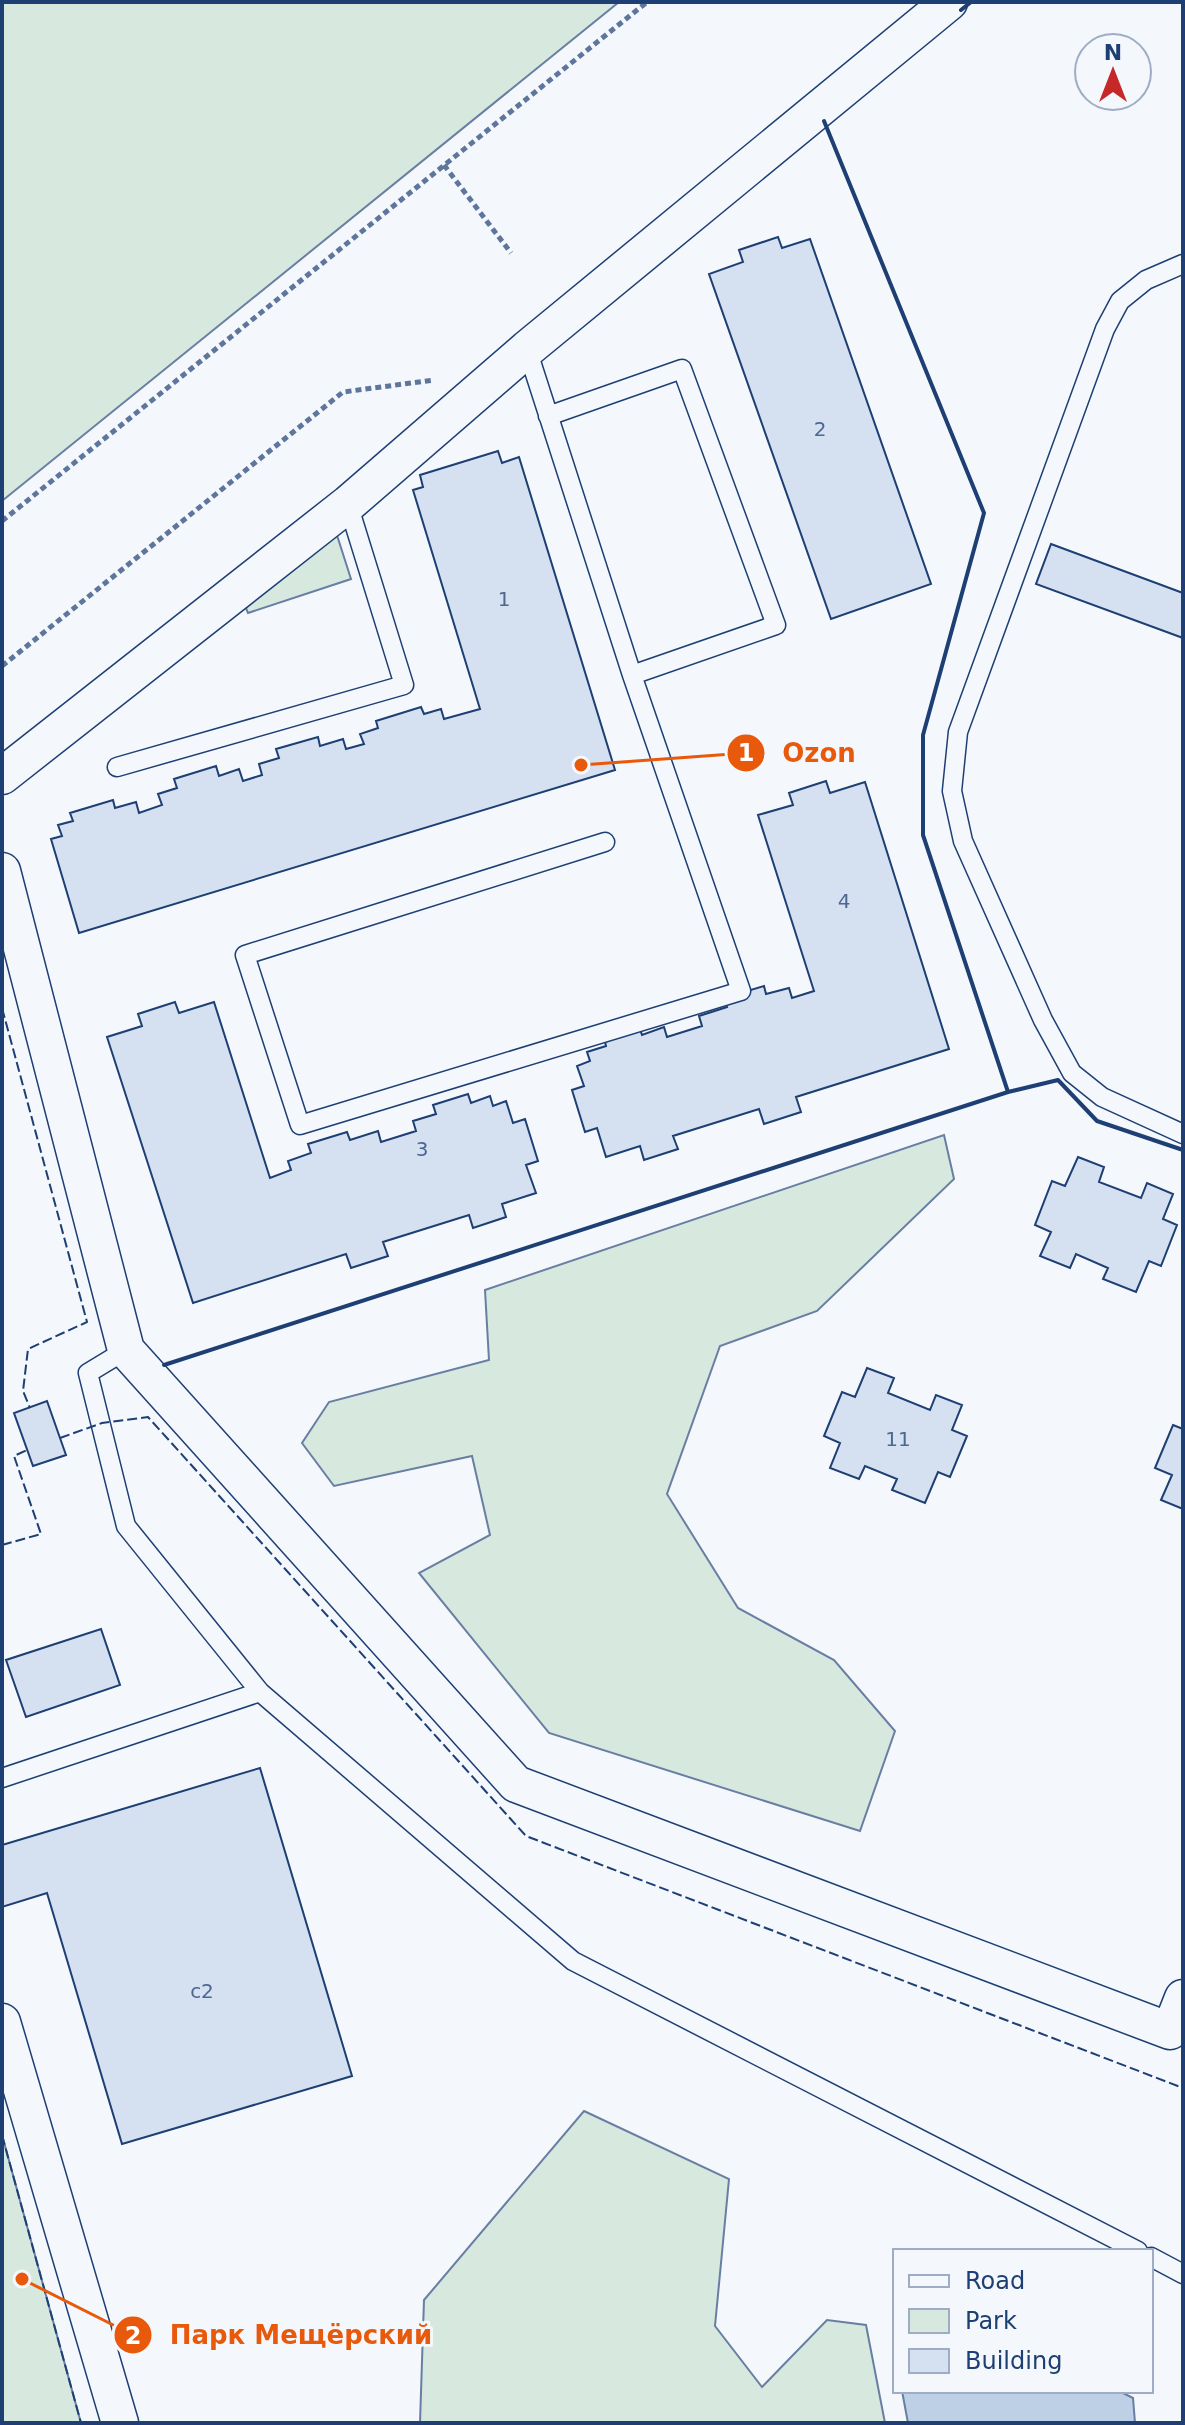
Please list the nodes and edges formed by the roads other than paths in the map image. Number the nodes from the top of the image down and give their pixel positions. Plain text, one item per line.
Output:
1 (949, 2) edge
2 (1183, 264) edge
3 (527, 349) junction
4 (548, 416) junction
5 (348, 504) junction
6 (632, 675) junction
7 (117, 767) dead end
8 (2, 776) edge
9 (605, 842) dead end
10 (2, 871) edge
11 (1183, 1134) edge
12 (126, 1350) junction
13 (260, 1692) junction
14 (2, 1778) edge
15 (1177, 2014) edge
16 (2, 2022) edge
17 (1134, 2249) edge
18 (1153, 2258) edge
19 (1183, 2274) edge
20 (120, 2423) edge

1 - 3 street
2 - 11 lane
3 - 4 lane
3 - 5 street
4 - 6 lane
4 - 6 lane
5 - 7 lane
5 - 8 street
6 - 9 lane
10 - 12 street
12 - 13 lane
12 - 15 street
13 - 14 lane
13 - 17 lane
16 - 20 street
18 - 19 lane

